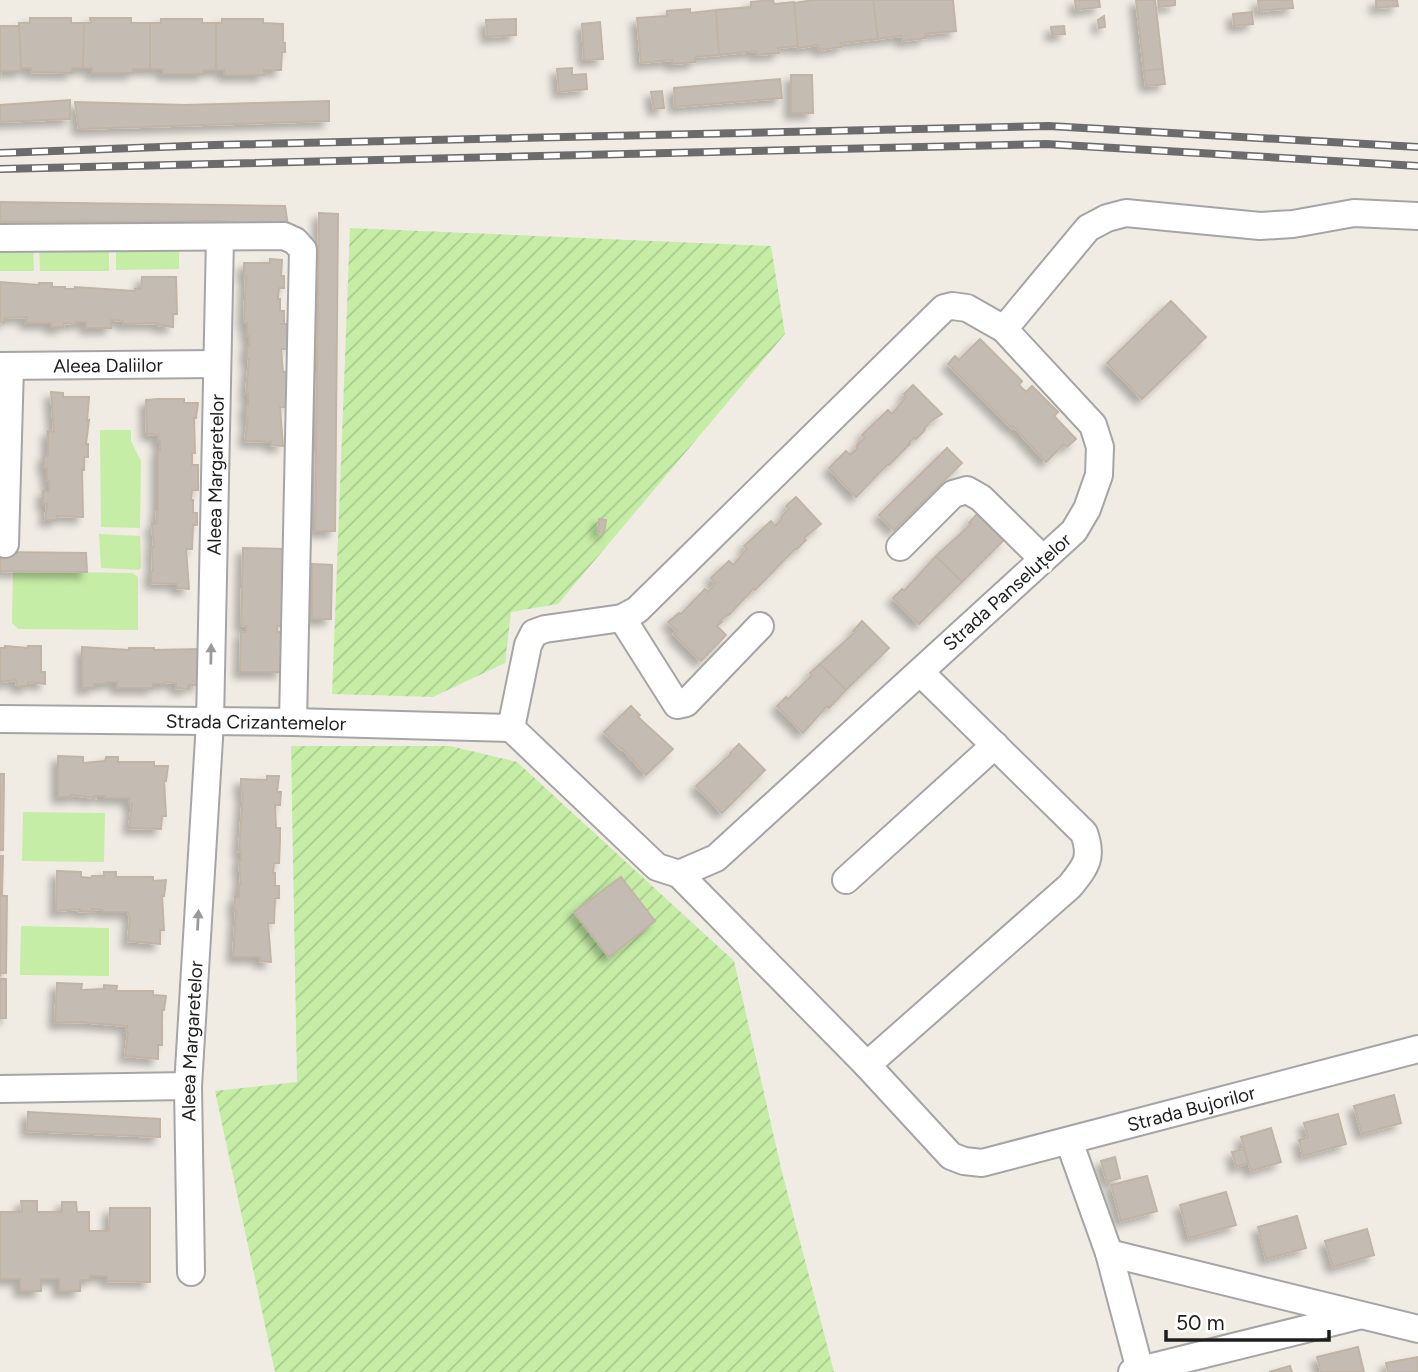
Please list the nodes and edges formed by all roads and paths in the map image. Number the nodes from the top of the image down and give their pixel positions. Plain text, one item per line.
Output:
1 (1418, 216) edge
2 (220, 237) junction
3 (0, 238) edge
4 (1004, 329) junction
5 (217, 364) junction
6 (5, 366) edge
7 (5, 544) dead end
8 (900, 547) dead end
9 (1043, 559) junction
10 (622, 618) junction
11 (760, 626) dead end
12 (920, 671) junction
13 (0, 719) edge
14 (210, 722) junction
15 (293, 722) junction
16 (511, 728) junction
17 (995, 745) junction
18 (679, 874) junction
19 (846, 880) dead end
20 (1418, 1049) edge
21 (867, 1065) junction
22 (188, 1086) junction
23 (0, 1089) edge
24 (1069, 1141) junction
25 (1108, 1253) junction
26 (191, 1272) dead end
27 (1362, 1315) junction
28 (1418, 1329) edge
29 (1136, 1371) edge

1 - 4 street
2 - 3 street
2 - 5 street, Aleea Margaretelor
2 - 15 street
4 - 9 street, Strada Panseluțelor
4 - 10 street, Strada Panseluțelor
5 - 6 street, Aleea Daliilor
14 -> 5 street, Aleea Margaretelor
6 - 7 street
8 - 9 street
9 - 12 street, Strada Panseluțelor
10 - 11 street
10 - 16 street, Strada Panseluțelor
12 - 17 street
12 - 18 street, Strada Panseluțelor
13 - 14 street, Strada Crizantemelor
14 - 15 street, Strada Crizantemelor
22 -> 14 street, Aleea Margaretelor
15 - 16 street, Strada Crizantemelor
16 - 18 street
17 - 19 street
17 - 21 street
18 - 21 street
20 - 24 street, Strada Bujorilor
21 - 24 street, Strada Bujorilor
22 - 23 street
22 - 26 street, Aleea Margaretelor
24 - 25 street
25 - 27 street
25 - 29 street
27 - 28 street
27 - 29 street

